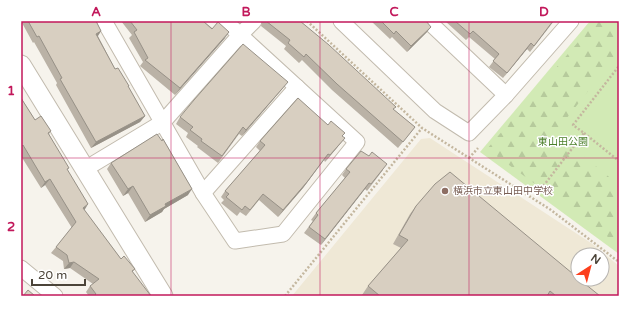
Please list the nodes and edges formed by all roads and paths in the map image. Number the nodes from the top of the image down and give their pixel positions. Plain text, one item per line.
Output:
1 (104, 21) edge
2 (225, 21) edge
3 (254, 21) edge
4 (307, 21) edge
5 (341, 21) edge
6 (428, 21) edge
7 (571, 21) edge
8 (240, 36) junction
9 (21, 65) edge
10 (619, 66) edge
11 (297, 87) junction
12 (506, 95) junction
13 (162, 122) junction
14 (422, 128) junction
15 (584, 134) junction
16 (619, 161) edge
17 (85, 169) junction
18 (541, 188) dead end
19 (203, 193) junction
20 (619, 262) edge
21 (21, 268) edge
22 (55, 296) edge
23 (163, 296) edge
24 (286, 296) edge

1 - 13 street
2 - 8 street
3 - 8 street
4 - 14 path
5 - 12 street
6 - 12 street
7 - 12 street
8 - 11 street
8 - 13 street
9 - 17 street
10 - 15 path
11 - 19 street
11 - 19 street
13 - 17 street
13 - 19 street
14 - 20 path
14 - 24 path
15 - 16 path
15 - 18 path
17 - 23 street
21 - 22 street

